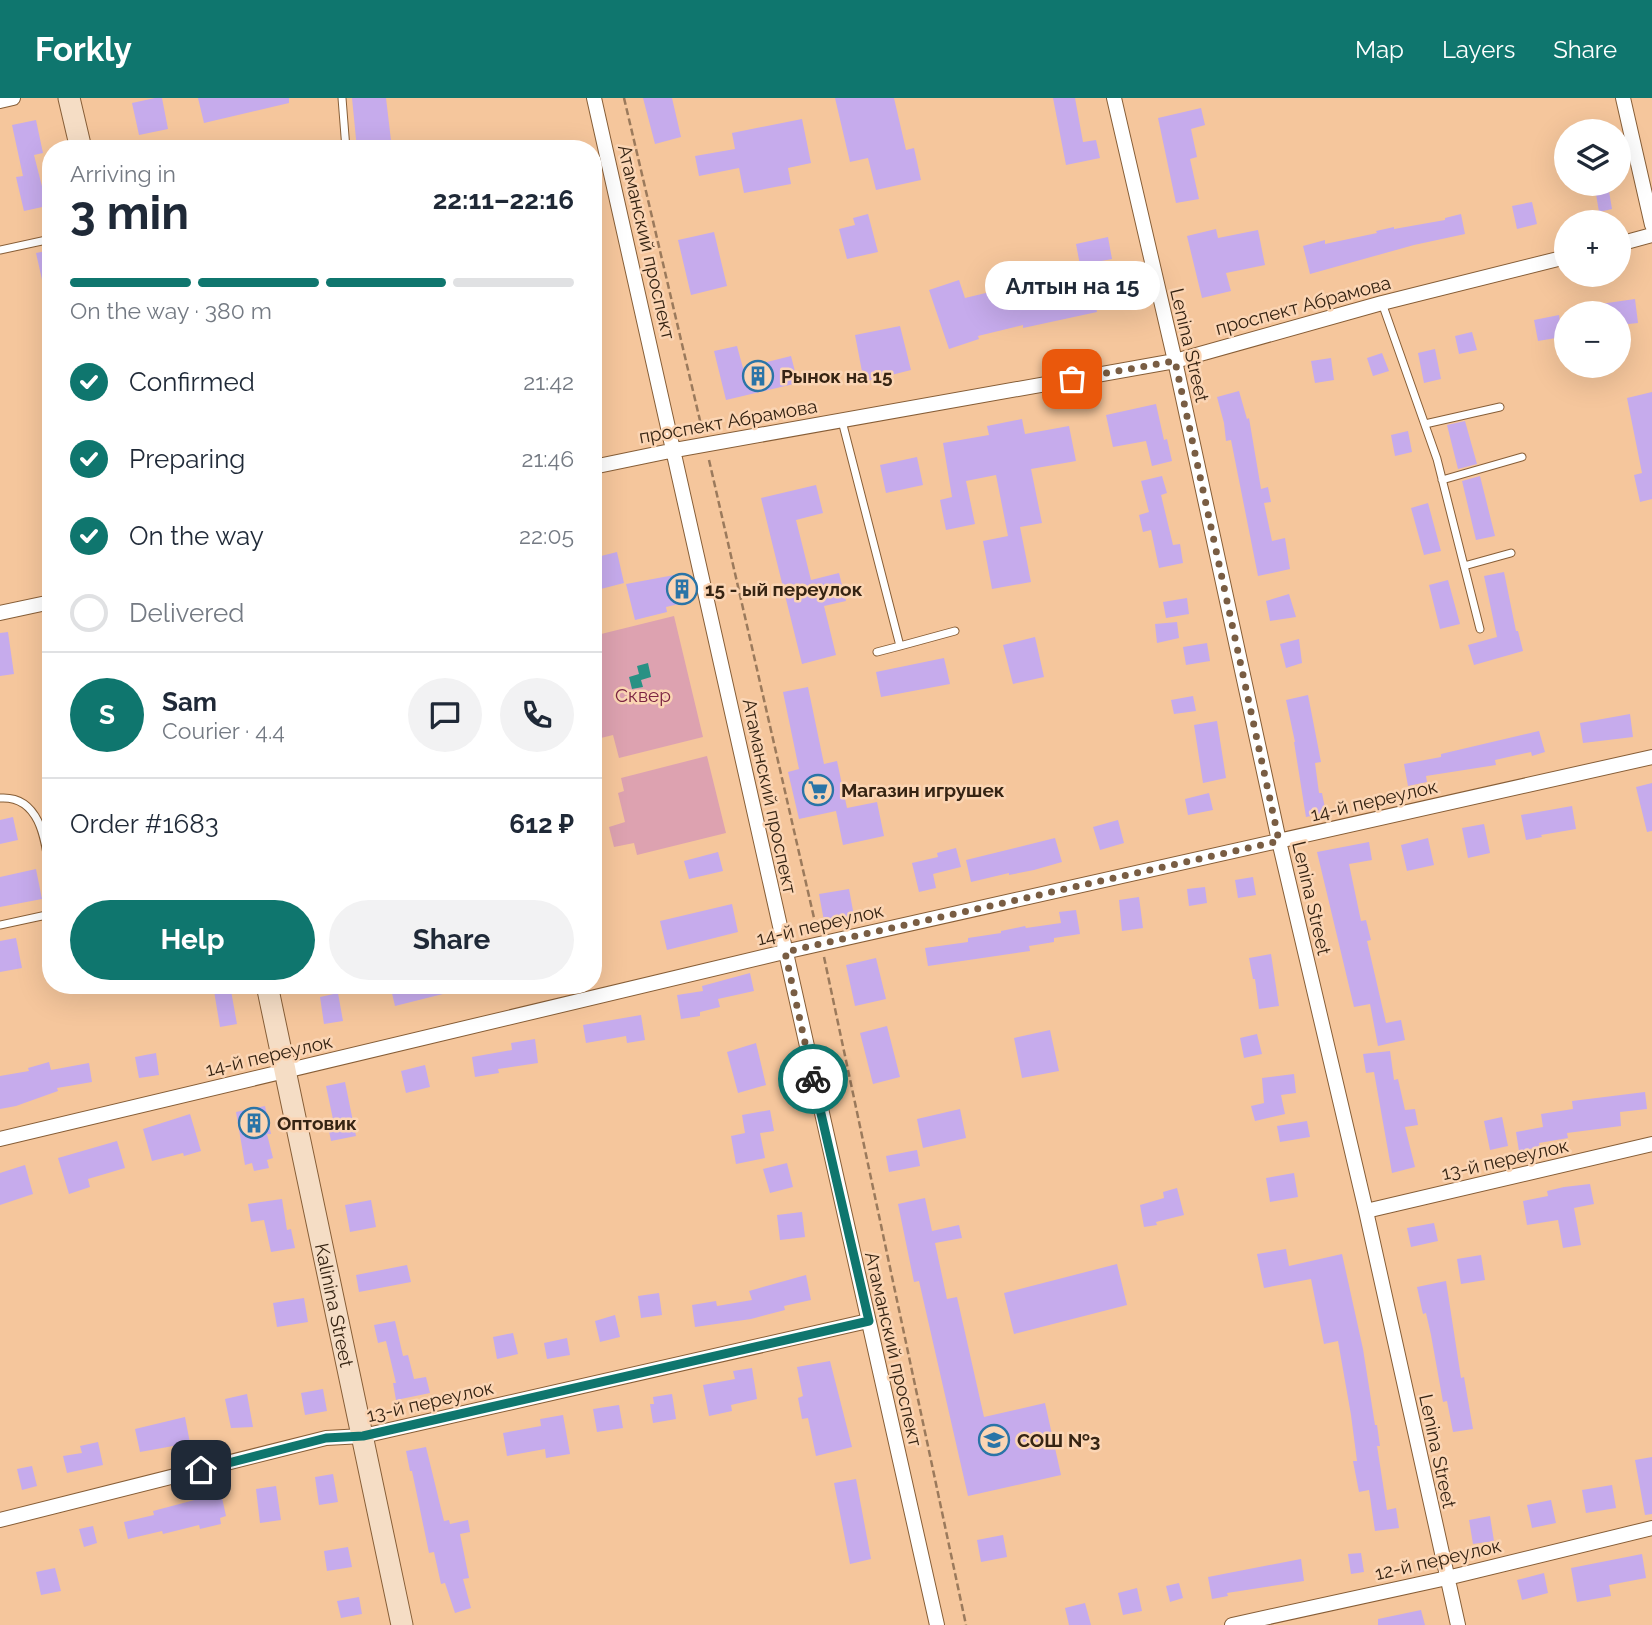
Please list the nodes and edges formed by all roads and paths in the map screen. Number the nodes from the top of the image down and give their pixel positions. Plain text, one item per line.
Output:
1 (13, 98) edge
2 (69, 98) edge
3 (342, 98) edge
4 (594, 98) edge
5 (624, 98) edge
6 (1114, 98) edge
7 (1623, 98) edge
8 (0, 101) edge
9 (79, 140) edge
10 (344, 140) edge
11 (1652, 225) edge
12 (1652, 235) edge
13 (1631, 241) edge
14 (42, 242) edge
15 (0, 250) edge
16 (1554, 260) edge
17 (1382, 303) junction
18 (1175, 361) junction
19 (1500, 407) dead end
20 (841, 420) junction
21 (1425, 424) junction
22 (705, 444) junction
23 (675, 450) junction
24 (1522, 457) dead end
25 (602, 465) edge
26 (1442, 480) junction
27 (1511, 553) dead end
28 (1464, 566) junction
29 (42, 604) edge
30 (0, 613) edge
31 (1480, 629) dead end
32 (955, 631) dead end
33 (900, 646) junction
34 (877, 652) dead end
35 (1652, 757) edge
36 (0, 798) edge
37 (42, 826) edge
38 (1279, 841) junction
39 (42, 916) edge
40 (0, 925) edge
41 (820, 944) junction
42 (785, 952) junction
43 (269, 994) edge
44 (285, 1071) junction
45 (0, 1139) edge
46 (1652, 1144) edge
47 (1366, 1211) junction
48 (869, 1321) junction
49 (363, 1436) junction
50 (0, 1520) edge
51 (1652, 1528) edge
52 (1447, 1578) junction
53 (402, 1625) edge
54 (937, 1625) edge
55 (966, 1625) edge
56 (1232, 1625) edge
57 (1458, 1625) edge

1 - 8 street
2 - 9 main road
3 - 10 lane
4 - 23 street, Атаманский проспект
5 - 22 path
6 - 18 street, Lenina Street
7 - 11 street
12 - 13 street
14 - 15 lane
16 - 17 street, проспект Абрамова
17 - 18 street, проспект Абрамова
17 - 21 lane
18 - 20 street, проспект Абрамова
18 - 38 street, Lenina Street
19 - 21 lane
20 - 22 street, проспект Абрамова
20 - 33 lane
21 - 26 lane
22 - 23 street, проспект Абрамова
22 - 41 path
23 - 25 street, проспект Абрамова
23 - 42 street, Атаманский проспект
24 - 26 lane
26 - 28 lane
27 - 28 lane
28 - 31 lane
29 - 30 street
32 - 33 lane
33 - 34 lane
35 - 38 street, 14-й переулок
36 - 37 lane
38 - 41 street, 14-й переулок
38 - 47 street, Lenina Street
39 - 40 lane
41 - 42 street, 14-й переулок
41 - 55 path
42 - 44 street, 14-й переулок
42 - 48 street, Атаманский проспект
43 - 44 main road, Kalinina Street
44 - 45 street, 14-й переулок
44 - 49 main road, Kalinina Street
46 - 47 street, 13-й переулок
47 - 52 street, Lenina Street
48 - 49 street, 13-й переулок
48 - 54 street, Атаманский проспект
49 - 50 street, 13-й переулок
49 - 53 main road, Kalinina Street
51 - 52 street, 12-й переулок
52 - 56 street, 12-й переулок
52 - 57 street, Lenina Street

